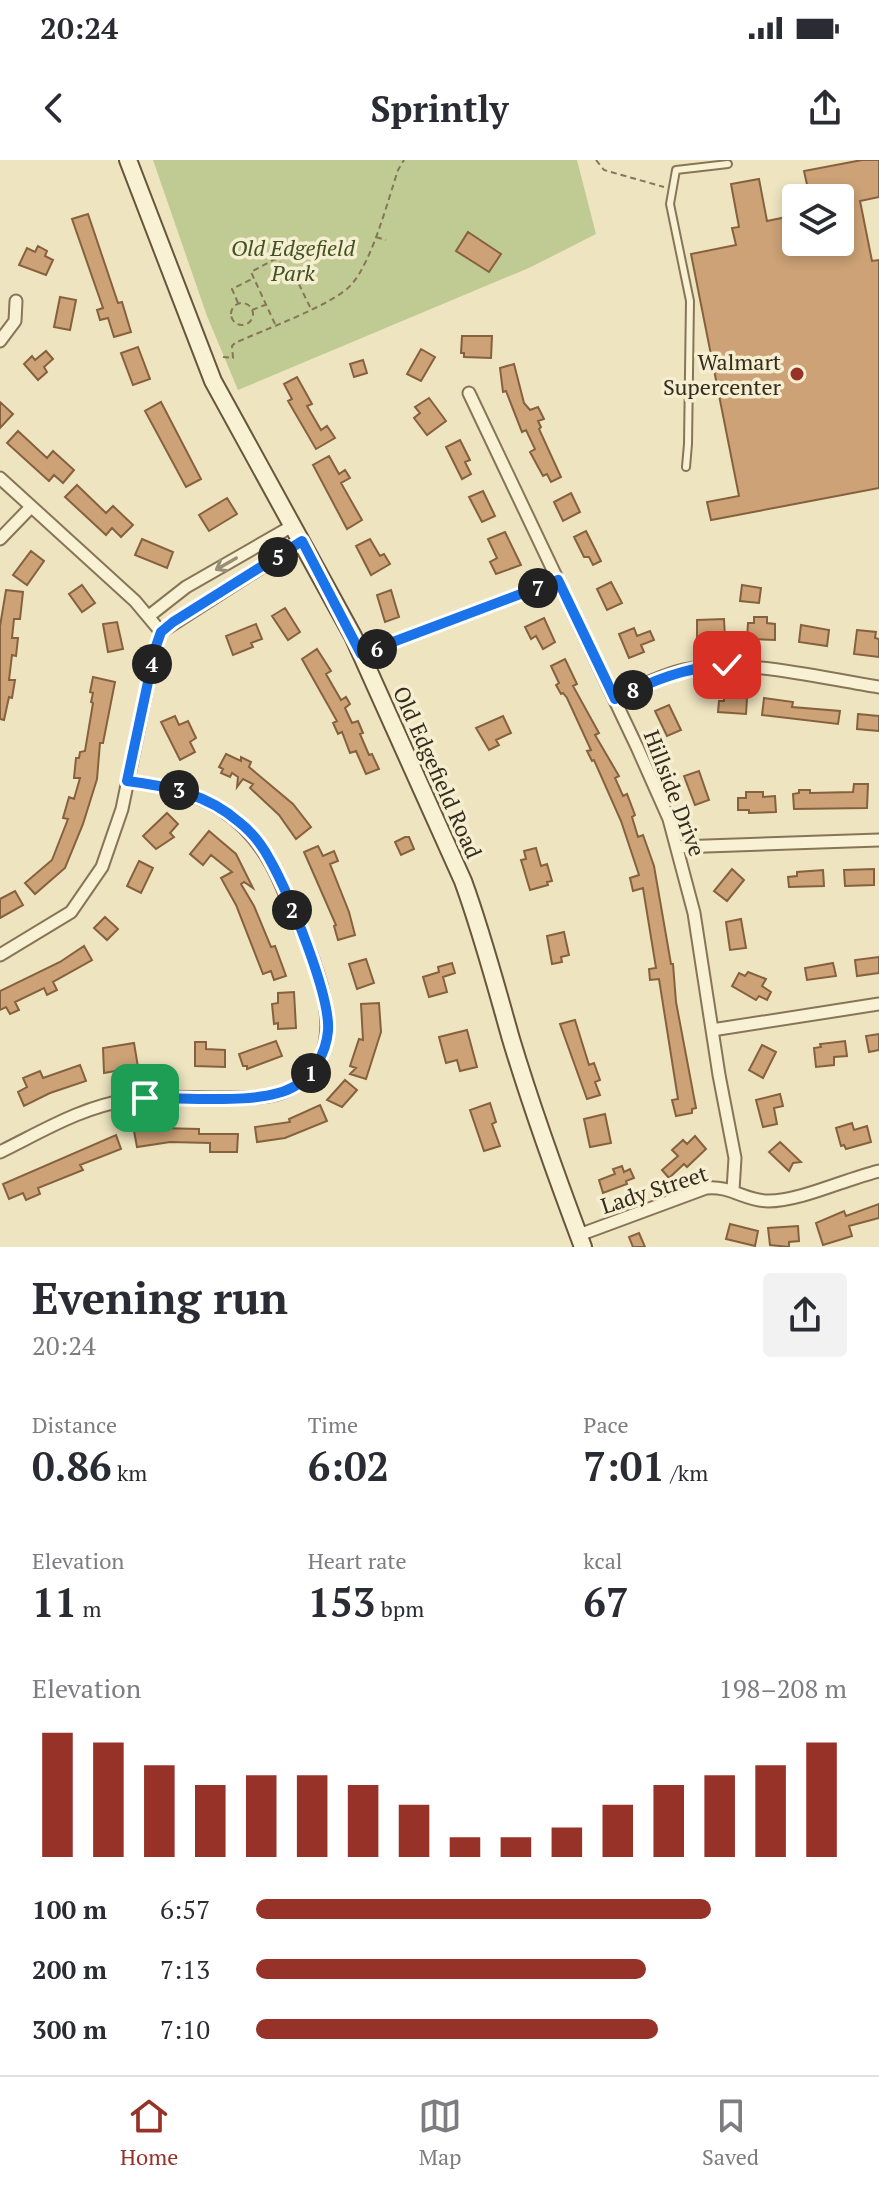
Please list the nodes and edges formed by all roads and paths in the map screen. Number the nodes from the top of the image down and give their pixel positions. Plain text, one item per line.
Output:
1 (128, 160) edge
2 (404, 160) edge
3 (596, 160) edge
4 (728, 164) dead end
5 (673, 189) junction
6 (374, 237) junction
7 (386, 240) dead end
8 (254, 278) junction
9 (16, 301) dead end
10 (239, 304) junction
11 (266, 305) junction
12 (311, 308) junction
13 (251, 311) junction
14 (275, 325) junction
15 (0, 341) edge
16 (223, 357) dead end
17 (469, 393) dead end
18 (686, 467) dead end
19 (0, 478) edge
20 (31, 507) junction
21 (294, 525) junction
22 (0, 539) edge
23 (302, 541) junction
24 (558, 580) junction
25 (149, 616) junction
26 (161, 632) junction
27 (361, 654) junction
28 (879, 687) edge
29 (615, 699) junction
30 (127, 781) junction
31 (879, 840) edge
32 (678, 847) junction
33 (0, 955) edge
34 (879, 1004) edge
35 (712, 1030) junction
36 (0, 1152) edge
37 (879, 1171) edge
38 (733, 1190) junction
39 (581, 1241) edge

1 - 21 street, Old Edgefield Road
2 - 6 path
3 - 5 path
4 - 5 lane
5 - 18 lane
6 - 7 path
6 - 12 path
8 - 10 path
8 - 11 path
8 - 12 path
9 - 15 street
10 - 13 path
10 - 13 path
11 - 13 path
11 - 14 path
12 - 14 path
14 - 16 path
17 - 24 street, Hillside Drive
19 - 20 street
20 - 22 street
20 - 25 street
21 - 23 street, Old Edgefield Road
21 -> 25 street
23 - 26 street
23 - 27 street, Old Edgefield Road
24 - 27 street
24 - 29 street, Hillside Drive
25 - 26 street
26 - 30 street
27 - 39 street, Old Edgefield Road
28 - 29 street
29 - 32 street, Hillside Drive
30 - 33 street
30 - 36 street
31 - 32 street
32 - 35 street, Hillside Drive
34 - 35 street
35 - 38 street, Hillside Drive
37 - 38 street, Lady Street
38 - 39 street, Lady Street

